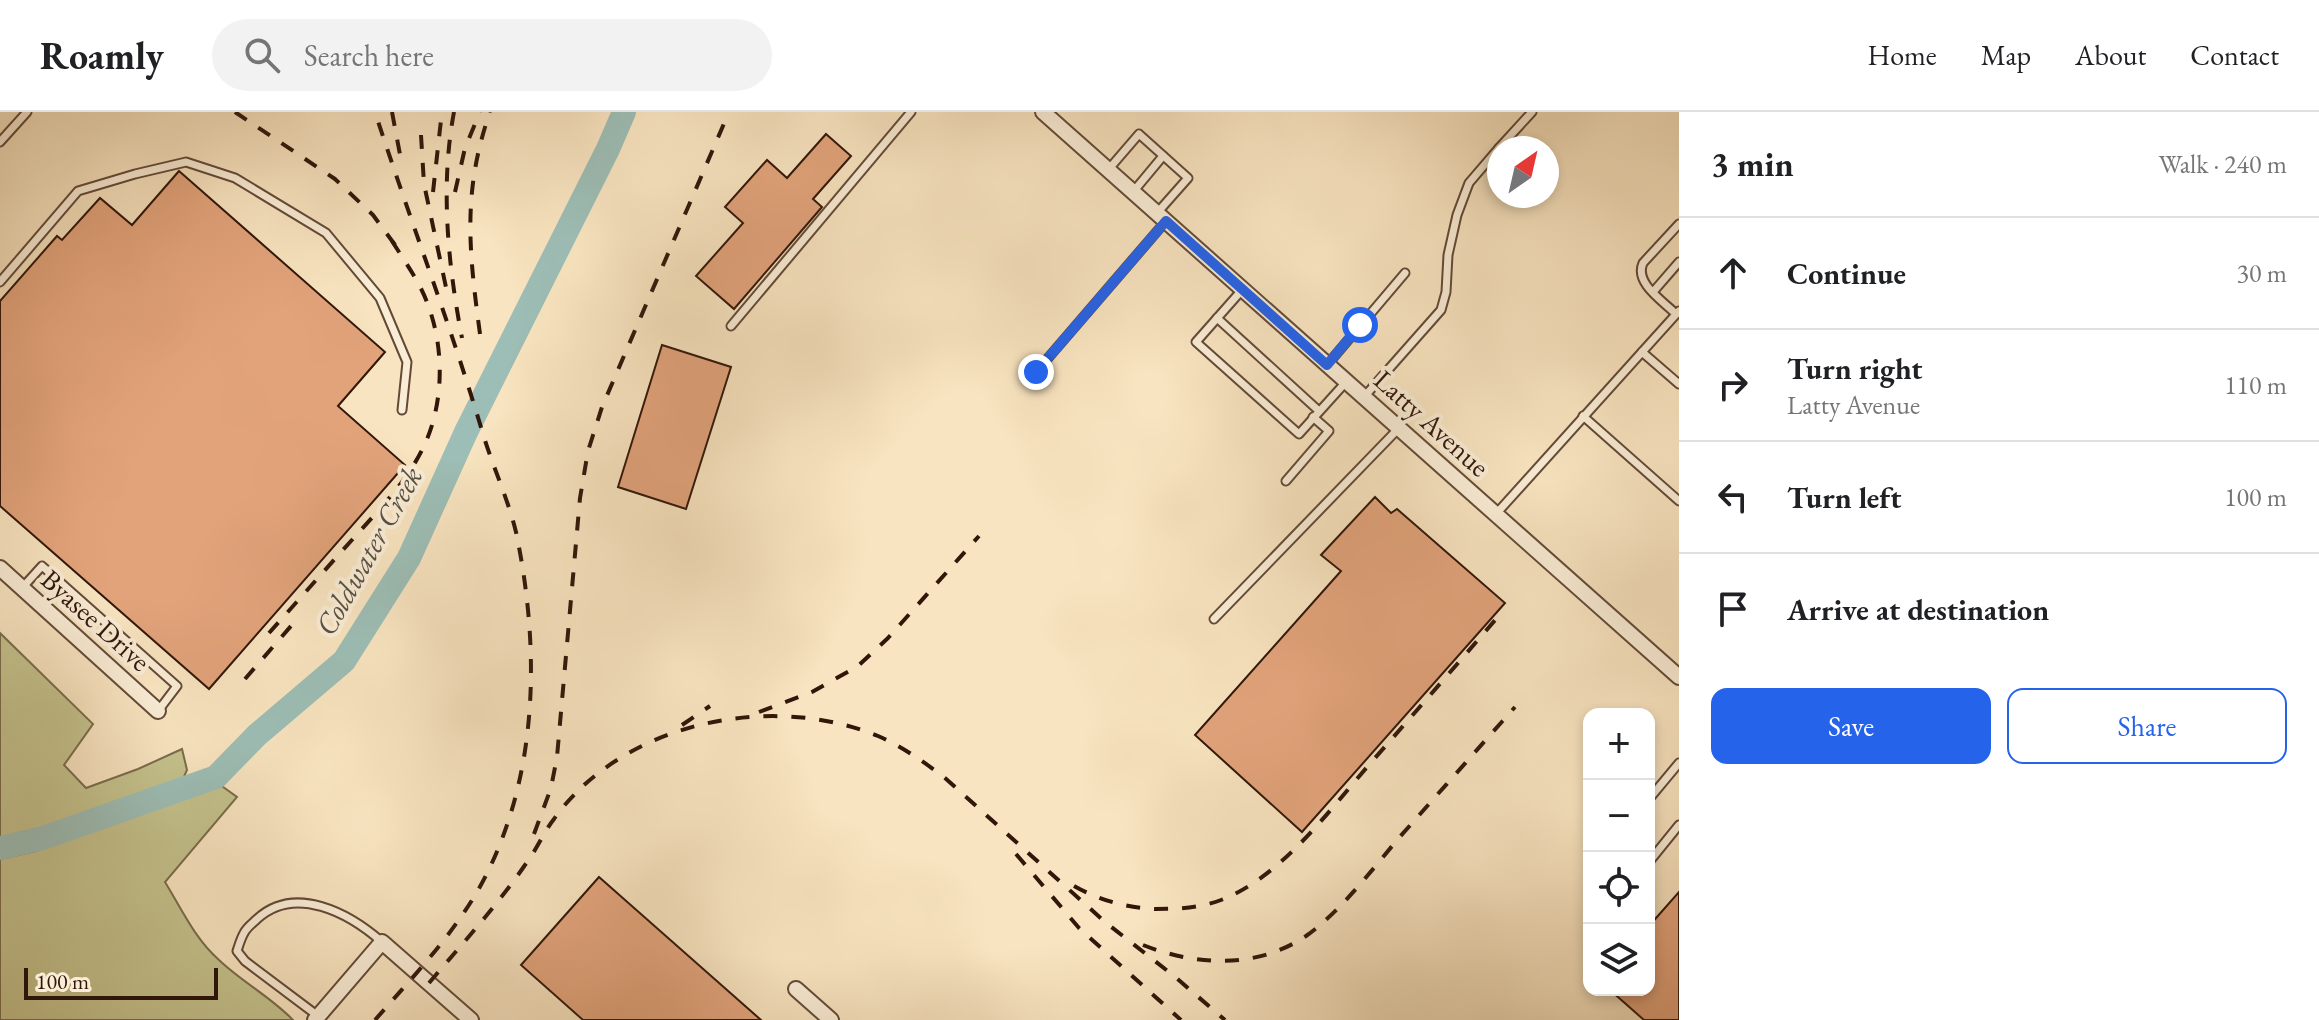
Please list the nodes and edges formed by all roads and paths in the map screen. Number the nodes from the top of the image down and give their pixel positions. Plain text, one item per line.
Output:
1 (27, 112) edge
2 (911, 112) edge
3 (1532, 112) edge
4 (1045, 113) edge
5 (1510, 136) edge
6 (0, 142) edge
7 (1163, 156) junction
8 (1487, 162) edge
9 (1108, 170) junction
10 (1133, 192) junction
11 (1161, 217) junction
12 (1679, 224) edge
13 (1679, 262) edge
14 (1405, 273) dead end
15 (0, 282) edge
16 (1243, 289) junction
17 (1653, 292) junction
18 (1678, 313) edge
19 (1217, 318) junction
20 (731, 326) dead end
21 (1642, 352) junction
22 (1327, 365) junction
23 (1036, 372) dead end
24 (1346, 382) junction
25 (1679, 384) edge
26 (1363, 397) junction
27 (402, 410) dead end
28 (1316, 414) junction
29 (1583, 416) junction
30 (1399, 428) junction
31 (1286, 481) dead end
32 (1679, 501) edge
33 (1496, 514) junction
34 (0, 568) edge
35 (22, 588) junction
36 (1214, 619) dead end
37 (1679, 677) edge
38 (158, 711) joint
39 (1679, 763) edge
40 (1655, 792) edge
41 (1679, 825) edge
42 (1655, 855) edge
43 (382, 942) junction
44 (796, 989) dead end
45 (316, 1018) edge
46 (471, 1020) edge
47 (831, 1020) edge

1 - 6 lane
2 - 20 lane
3 - 5 lane
4 - 9 street, Latty Avenue
7 - 9 lane
7 - 10 lane
7 - 11 lane
8 - 26 lane
9 - 10 street, Latty Avenue
10 - 11 street, Latty Avenue
11 - 16 street, Latty Avenue
11 - 23 lane
12 - 17 lane
13 - 17 lane
14 - 22 lane
15 - 27 lane
16 - 19 lane
16 - 22 street, Latty Avenue
17 - 18 lane
18 - 21 lane
19 - 28 lane
19 - 28 lane
21 - 25 lane
21 - 29 lane
22 - 24 street, Latty Avenue
24 - 26 street, Latty Avenue
24 - 28 lane
26 - 30 street, Latty Avenue
28 - 31 lane
29 - 32 lane
29 - 33 lane
30 - 33 street, Latty Avenue
30 - 36 lane
33 - 37 street, Latty Avenue
34 - 35 street, Byasee Drive
35 - 38 street, Byasee Drive
35 - 38 lane
39 - 40 lane
41 - 42 lane
43 - 45 street
43 - 45 lane
43 - 46 street
44 - 47 street

